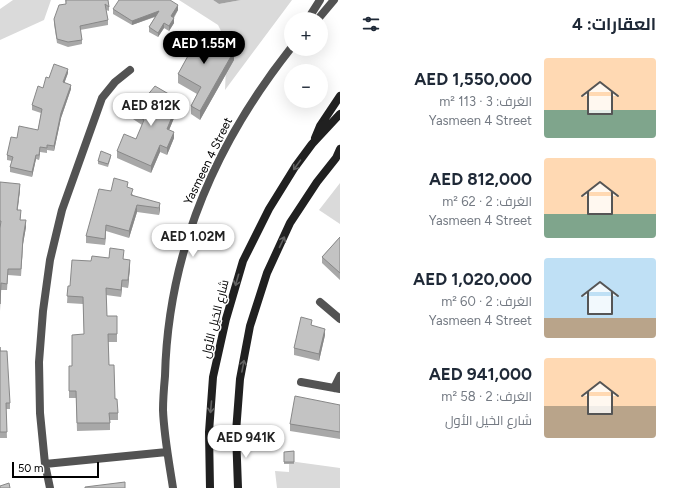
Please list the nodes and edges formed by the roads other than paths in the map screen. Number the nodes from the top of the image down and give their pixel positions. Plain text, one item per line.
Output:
1 (320, 0) edge
2 (334, 0) edge
3 (312, 12) edge
4 (324, 12) edge
5 (285, 56) edge
6 (130, 70) dead end
7 (340, 96) edge
8 (340, 114) edge
9 (312, 144) junction
10 (340, 149) edge
11 (338, 156) edge
12 (320, 302) dead end
13 (340, 320) edge
14 (340, 376) edge
15 (301, 382) dead end
16 (337, 388) edge
17 (168, 452) junction
18 (45, 464) junction
19 (50, 488) edge
20 (173, 488) edge
21 (210, 488) edge
22 (238, 488) edge

1 - 3 street
2 - 4 street
5 - 17 street, Yasmeen 4 Street
6 - 18 street
7 - 9 main road
8 - 9 main road, شارع الخيل الأول
9 -> 21 main road, شارع الخيل الأول
10 - 11 main road
22 -> 11 main road
12 - 13 street
14 - 16 street
15 - 16 street
17 - 18 street
17 - 20 street, Yasmeen 4 Street
18 - 19 street

